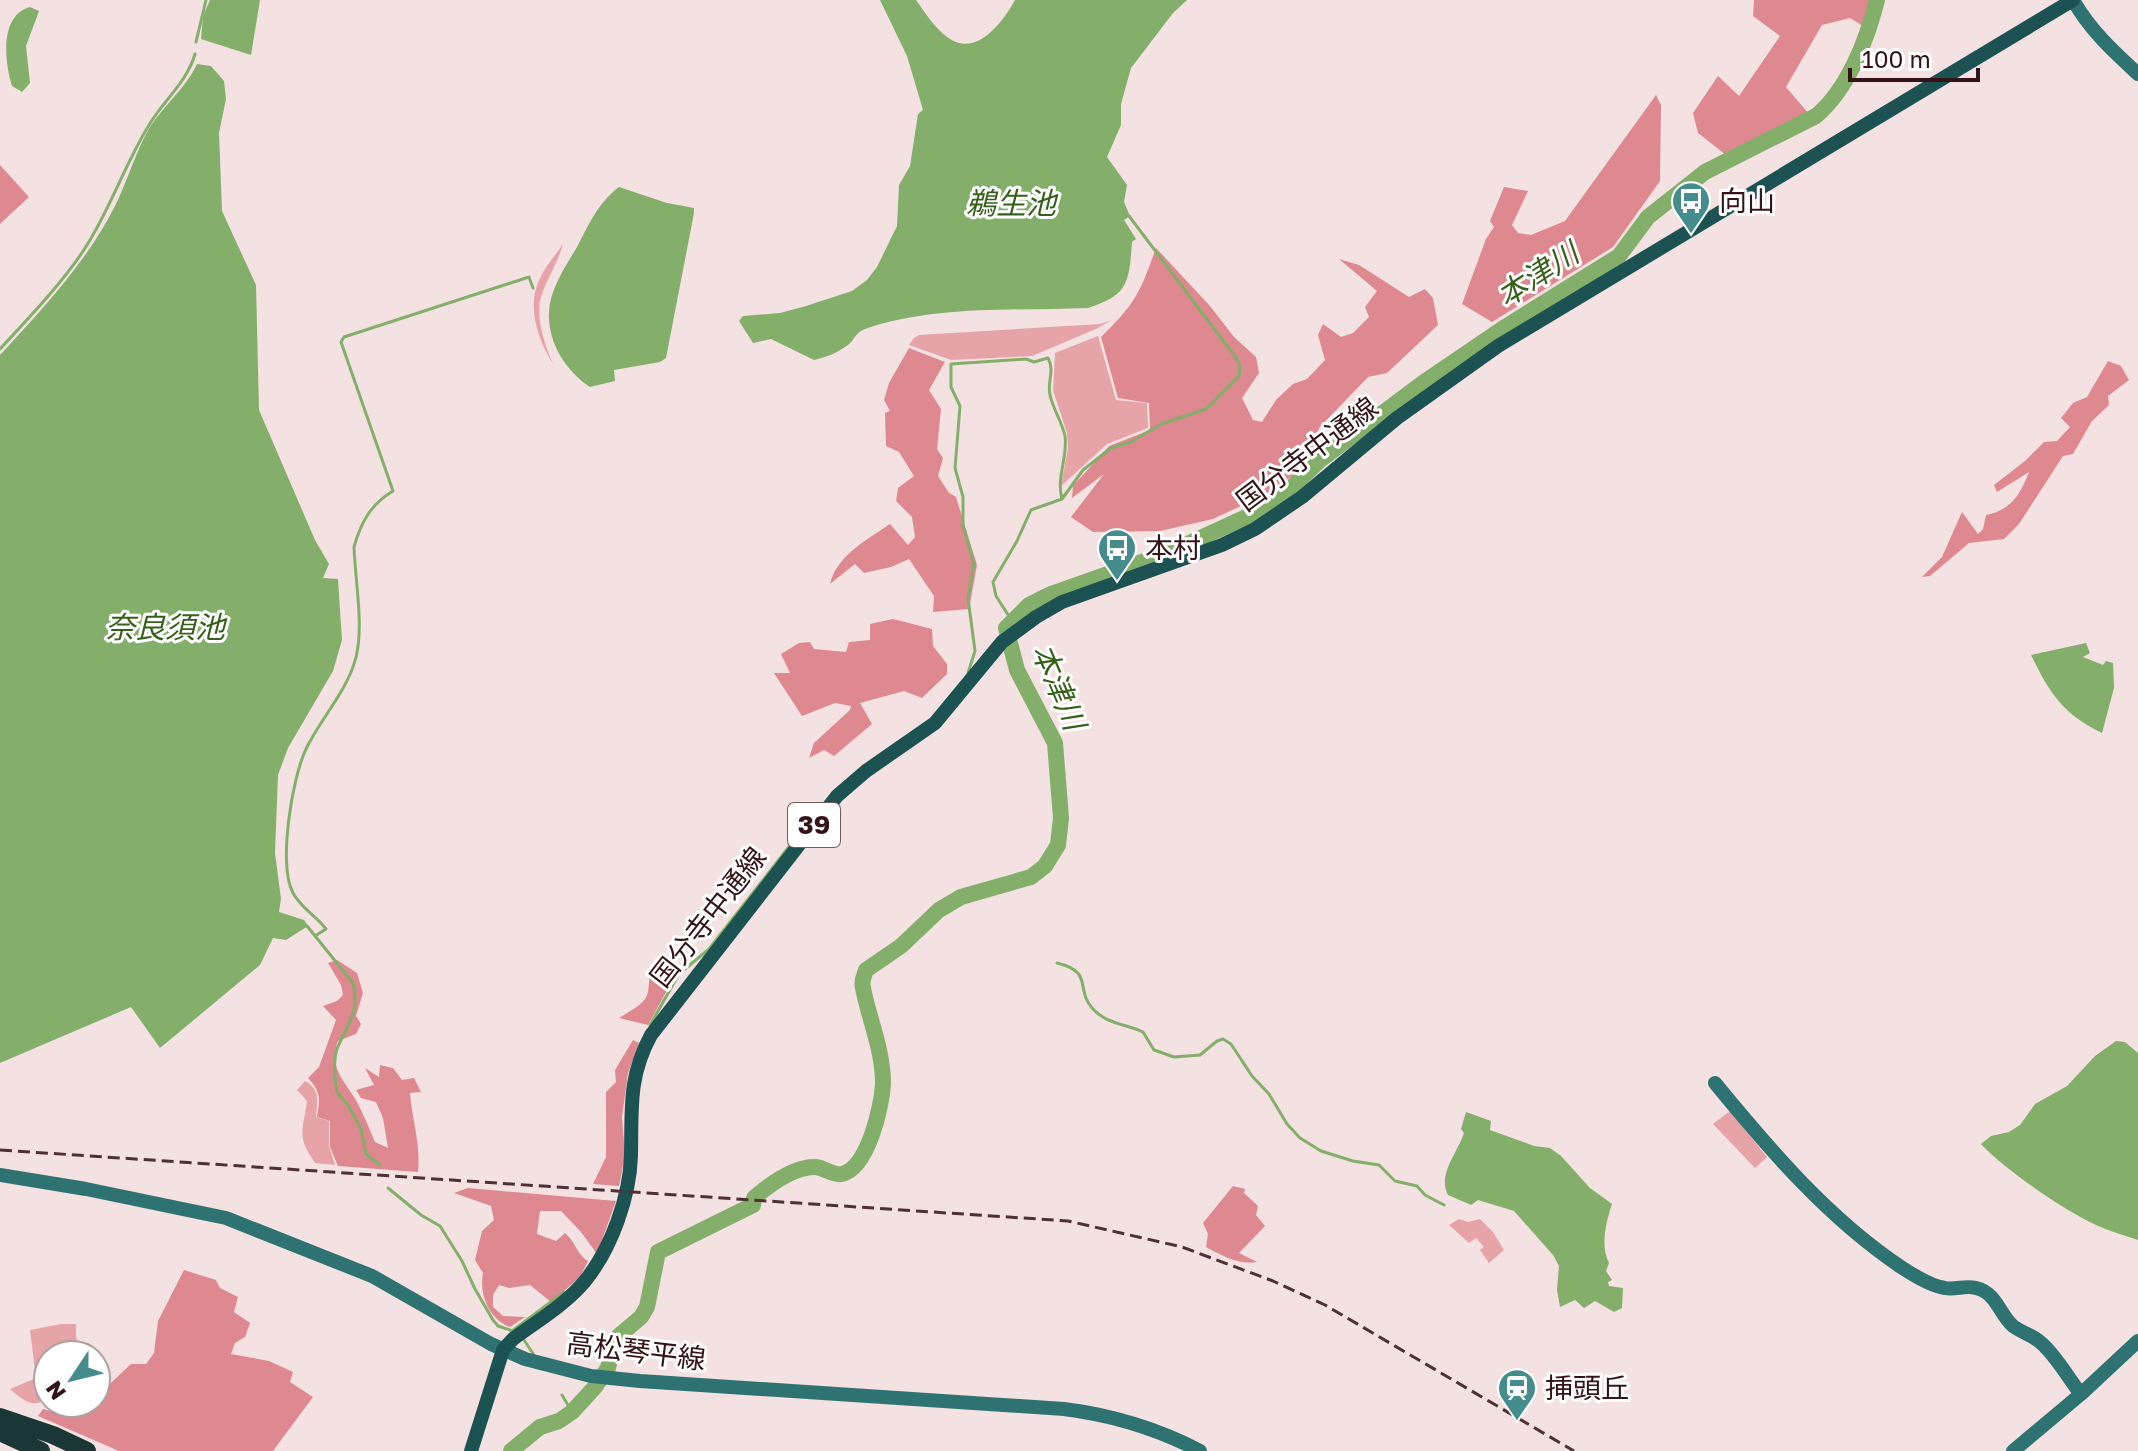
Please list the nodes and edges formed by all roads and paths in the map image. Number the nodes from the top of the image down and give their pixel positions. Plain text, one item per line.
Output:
1 (2073, 0) edge
2 (2138, 74) edge
3 (1715, 1083) dead end
4 (0, 1175) edge
5 (2138, 1341) edge
6 (503, 1350) junction
7 (2081, 1394) junction
8 (0, 1418) edge
9 (0, 1433) edge
10 (31, 1451) edge
11 (41, 1451) edge
12 (68, 1451) edge
13 (87, 1451) edge
14 (471, 1451) edge
15 (1200, 1451) edge
16 (2013, 1451) edge

1 - 2 main road
1 - 6 main road, 国分寺中通線 / 39
3 - 7 main road
4 - 6 main road, 高松琴平線
5 - 7 main road
6 - 14 main road
6 - 15 main road, 高松琴平線
7 - 16 main road
8 - 12 highway
8 - 13 highway
9 - 10 highway
9 - 11 highway

